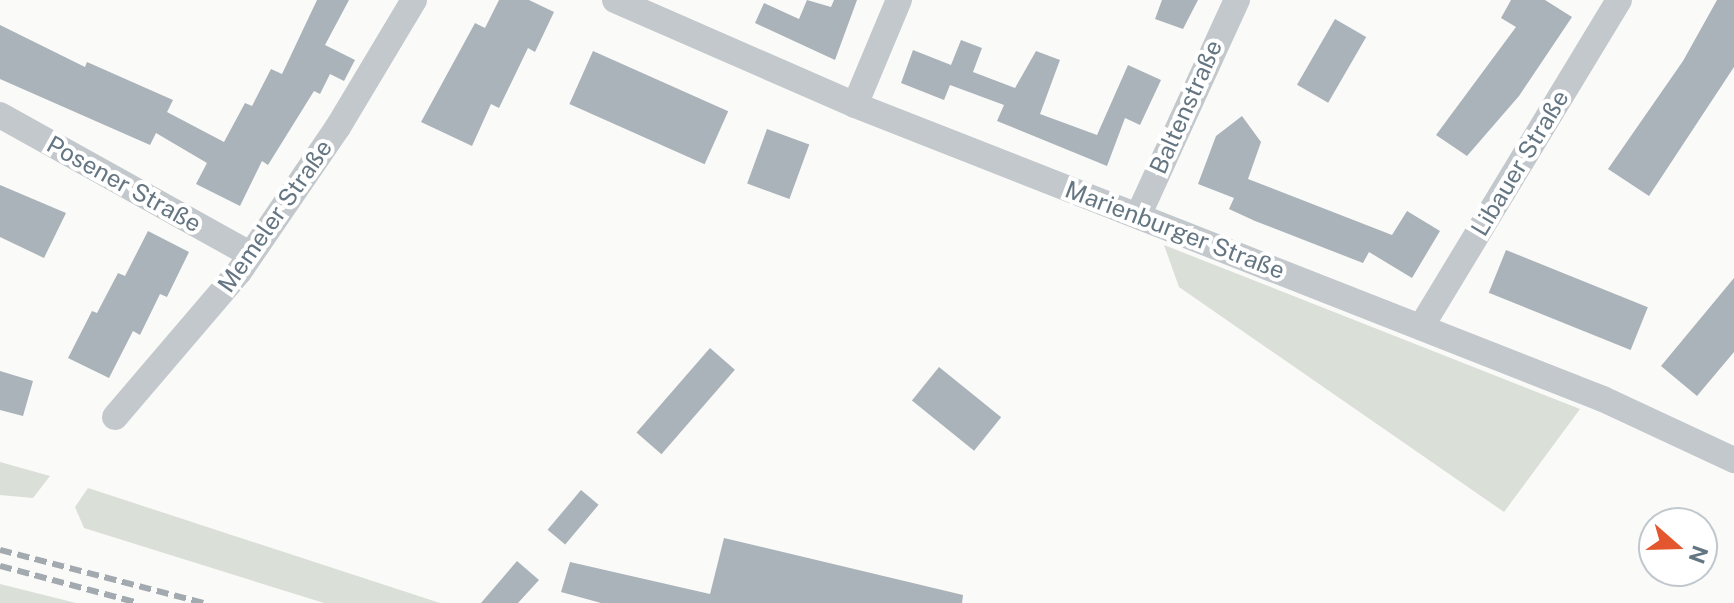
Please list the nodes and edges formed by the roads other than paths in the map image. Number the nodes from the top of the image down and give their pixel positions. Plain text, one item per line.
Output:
1 (414, 0) edge
2 (615, 0) edge
3 (899, 0) edge
4 (1237, 0) edge
5 (1619, 0) edge
6 (855, 105) junction
7 (0, 115) edge
8 (1138, 216) junction
9 (248, 253) junction
10 (1421, 327) junction
11 (115, 417) dead end
12 (1734, 460) edge

1 - 9 street, Memeler Straße
2 - 6 street, Marienburger Straße
3 - 6 street
4 - 8 street, Baltenstraße
5 - 10 street, Libauer Straße
6 - 8 street, Marienburger Straße
7 - 9 street, Posener Straße
8 - 10 street, Marienburger Straße
9 - 11 street, Memeler Straße
10 - 12 street, Marienburger Straße

